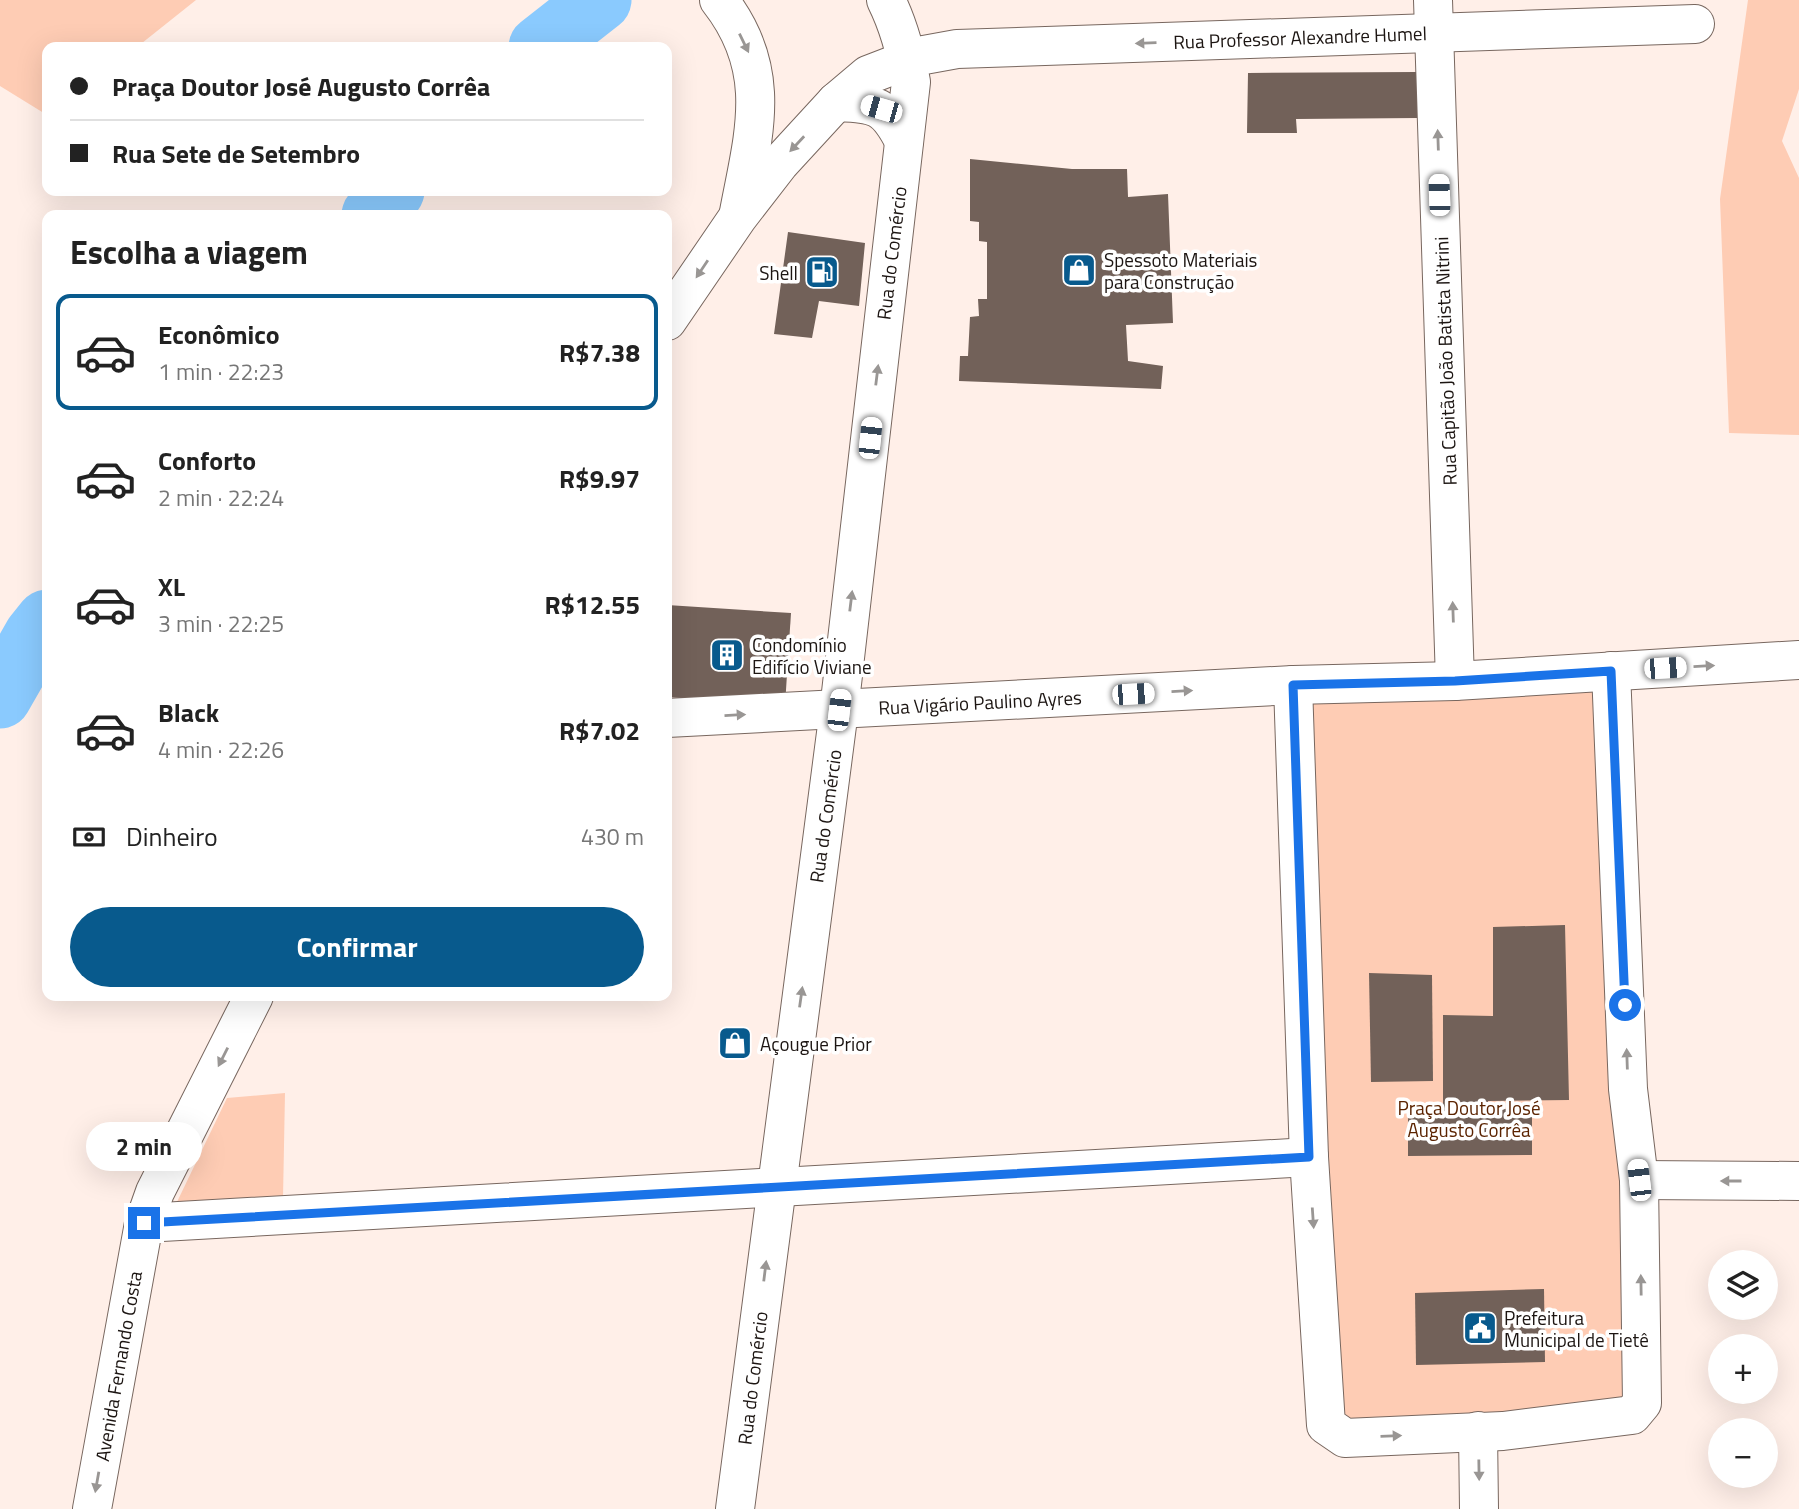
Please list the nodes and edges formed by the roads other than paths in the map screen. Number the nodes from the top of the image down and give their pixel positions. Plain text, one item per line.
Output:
1 (719, 0) edge
2 (886, 0) edge
3 (1434, 17) edge
4 (1695, 24) dead end
5 (907, 60) junction
6 (836, 102) junction
7 (904, 141) junction
8 (738, 217) junction
9 (672, 314) edge
10 (1799, 660) edge
11 (1611, 671) junction
12 (1455, 681) junction
13 (1293, 685) junction
14 (839, 710) junction
15 (672, 718) edge
16 (251, 1001) edge
17 (1309, 1157) junction
18 (1639, 1180) junction
19 (1799, 1181) edge
20 (775, 1187) junction
21 (144, 1223) junction
22 (1478, 1431) junction
23 (92, 1509) edge
24 (736, 1509) edge
25 (1479, 1509) edge

1 -> 8 street
2 - 5 street, Rua do Comércio
3 - 4 street, Rua Professor Alexandre Humel
3 -> 5 street, Rua Professor Alexandre Humel
12 -> 3 street, Rua Capitão João Batista Nitrini
5 - 6 street
5 - 7 street, Rua do Comércio
6 - 7 street
6 -> 8 street
14 -> 7 street, Rua do Comércio
8 -> 9 street
11 -> 10 street
11 - 12 street
18 -> 11 street
12 - 13 street
14 -> 13 street, Rua Vigário Paulino Ayres
13 - 17 street
15 -> 14 street, Rua Vigário Paulino Ayres
20 -> 14 street, Rua do Comércio
16 -> 21 street, Avenida Fernando Costa
17 - 20 street
17 -> 22 street
19 -> 18 street
22 -> 18 street
20 - 21 street
24 -> 20 street, Rua do Comércio
21 -> 23 street, Avenida Fernando Costa
22 -> 25 street

